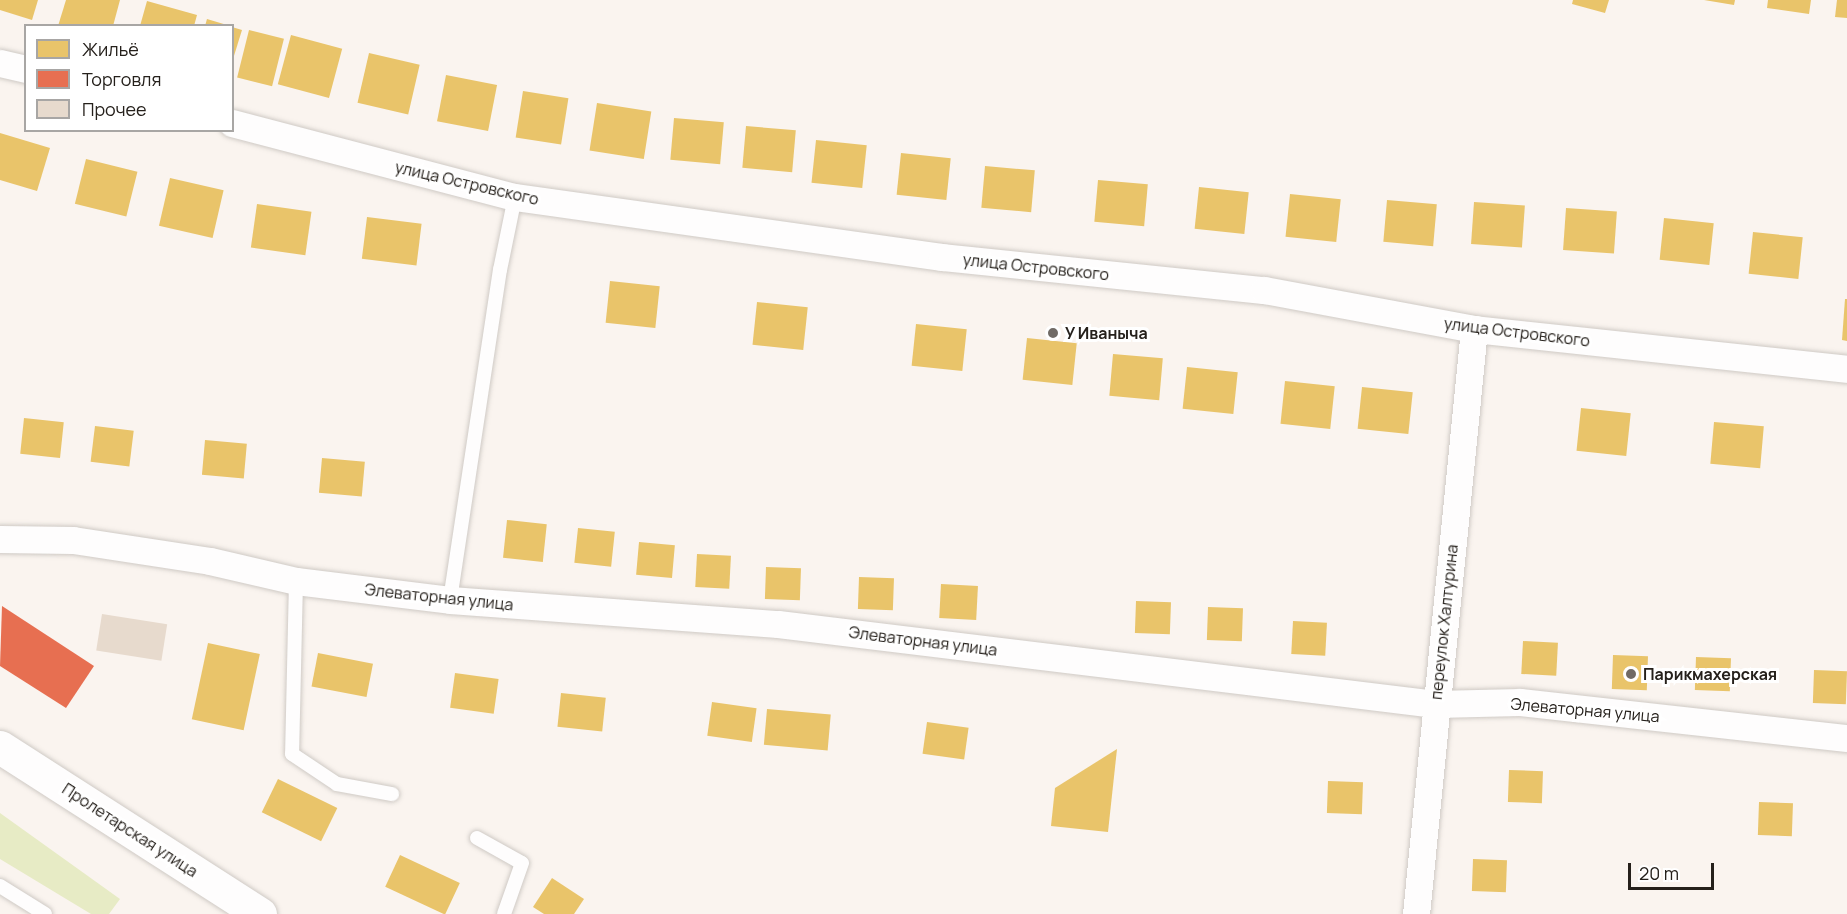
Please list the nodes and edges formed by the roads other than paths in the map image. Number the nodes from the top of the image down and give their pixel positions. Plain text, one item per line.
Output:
1 (0, 63) edge
2 (24, 69) edge
3 (234, 124) edge
4 (515, 197) junction
5 (1474, 329) junction
6 (1847, 369) edge
7 (0, 539) edge
8 (296, 581) junction
9 (450, 600) junction
10 (1435, 704) junction
11 (1847, 738) edge
12 (0, 747) edge
13 (392, 794) dead end
14 (477, 838) dead end
15 (0, 886) edge
16 (45, 914) edge
17 (260, 914) edge
18 (504, 914) edge
19 (1416, 914) edge

1 - 2 street
3 - 4 street, улица Островского
4 - 5 street, улица Островского
4 - 9 lane
5 - 6 street, улица Островского
5 - 10 street, переулок Халтурина
7 - 8 street, Элеваторная улица
8 - 9 street, Элеваторная улица
8 - 13 lane
9 - 10 street, Элеваторная улица
10 - 11 street, Элеваторная улица
10 - 19 street, переулок Халтурина
12 - 17 main road, Пролетарская улица
14 - 18 lane
15 - 16 lane

